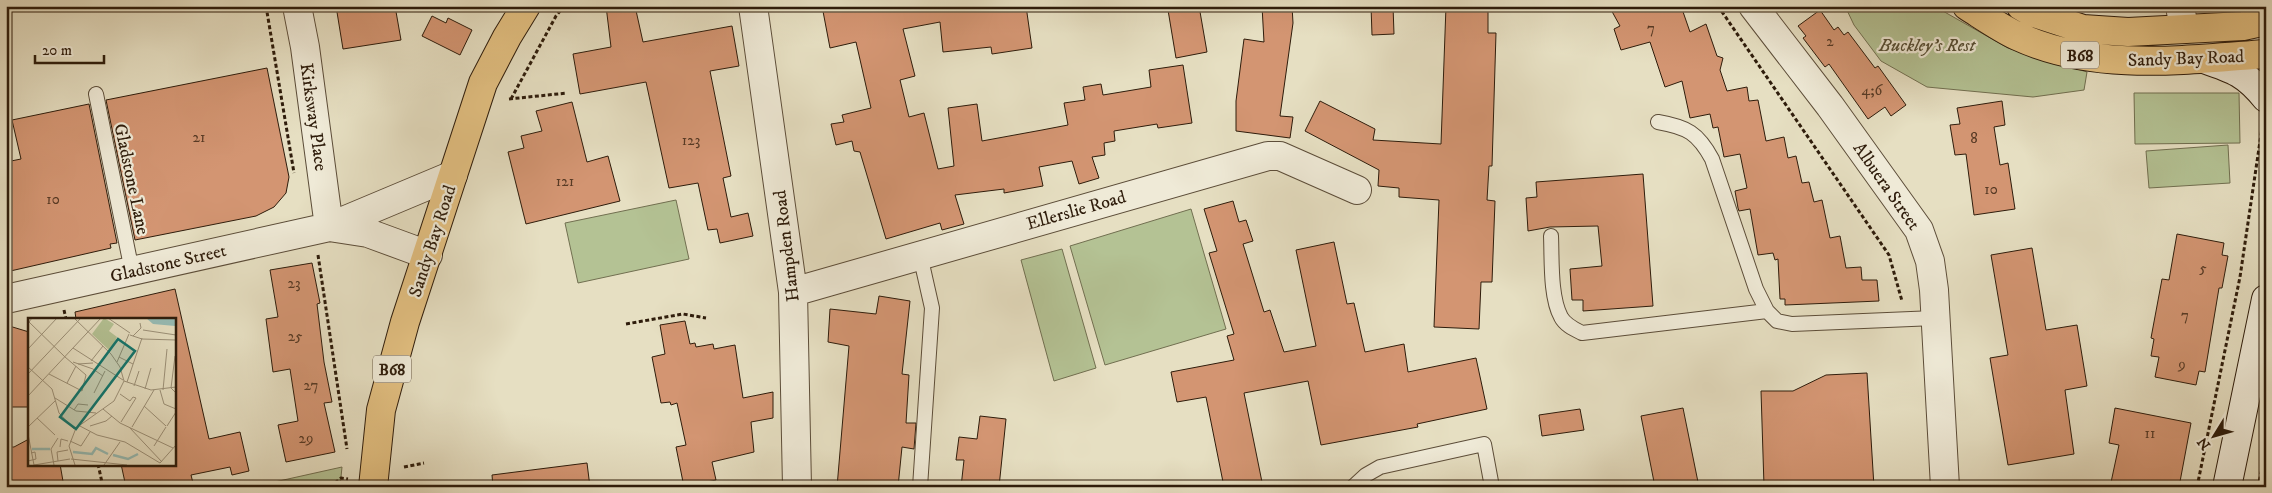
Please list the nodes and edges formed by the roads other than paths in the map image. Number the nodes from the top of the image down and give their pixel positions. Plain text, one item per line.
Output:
1 (297, 6) edge
2 (526, 6) edge
3 (753, 6) edge
4 (1753, 6) edge
5 (1967, 6) edge
6 (2021, 6) edge
7 (2182, 18) edge
8 (2266, 21) edge
9 (2266, 54) edge
10 (2204, 59) junction
11 (96, 94) dead end
12 (2264, 107) edge
13 (1658, 122) dead end
14 (453, 175) junction
15 (1357, 190) dead end
16 (1551, 236) dead end
17 (323, 238) junction
18 (428, 255) junction
19 (920, 255) junction
20 (132, 271) junction
21 (793, 292) junction
22 (6, 299) edge
23 (2266, 299) edge
24 (1767, 310) junction
25 (1935, 318) junction
26 (373, 487) edge
27 (798, 487) edge
28 (920, 487) edge
29 (1353, 487) edge
30 (1492, 487) edge
31 (1945, 487) edge
32 (2228, 487) edge

1 - 17 street, Kirksway Place
2 - 14 main road, Sandy Bay Road / B68
3 - 21 street, Hampden Road
4 - 25 street, Albuera Street
5 - 10 main road, Sandy Bay Road / B68
6 - 7 main road, Sandy Bay Road / B68
7 - 8 main road, Sandy Bay Road / B68
9 - 10 main road, Sandy Bay Road / B68
10 - 12 street
11 - 20 lane, Gladstone Lane
13 - 24 lane
14 - 17 street, Gladstone Street
14 - 18 main road, Sandy Bay Road / B68
15 - 19 street, Ellerslie Road
16 - 24 lane
17 - 18 street, Gladstone Street
17 - 20 street, Gladstone Street
18 - 26 main road, Sandy Bay Road / B68
19 - 21 street, Ellerslie Road
19 - 28 lane
20 - 22 street, Gladstone Street
21 - 27 street, Hampden Road
23 - 32 street
24 - 25 lane
25 - 31 street, Albuera Street
29 - 30 lane

